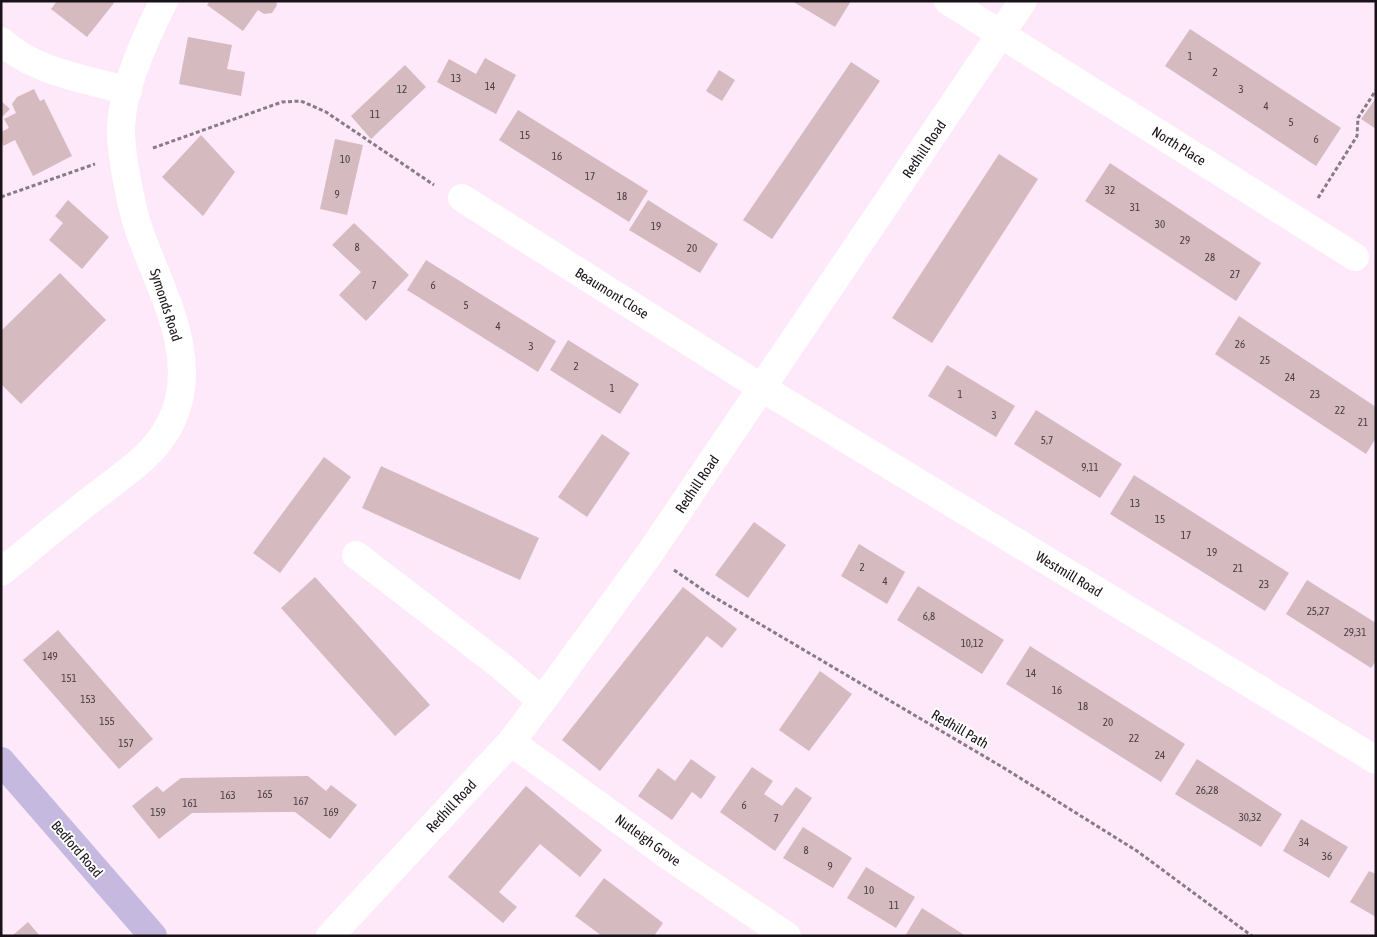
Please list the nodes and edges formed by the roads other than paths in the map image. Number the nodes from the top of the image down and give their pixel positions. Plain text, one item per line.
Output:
1 (164, 1) edge
2 (948, 1) edge
3 (1023, 1) edge
4 (1002, 36) junction
5 (1, 41) edge
6 (128, 91) junction
7 (462, 198) road end
8 (1355, 257) dead end
9 (762, 388) junction
10 (356, 555) dead end
11 (1, 572) edge
12 (542, 701) junction
13 (511, 742) junction
14 (1376, 760) edge
15 (1, 761) edge
16 (153, 936) edge
17 (330, 936) edge
18 (787, 936) edge

1 - 6 street, Symonds Road
2 - 4 street, North Place
3 - 4 street, Redhill Road
4 - 8 street, North Place
4 - 9 street, Redhill Road
5 - 6 street
6 - 11 street, Symonds Road
7 - 9 street, Beaumont Close
9 - 12 street, Redhill Road
9 - 14 street, Westmill Road
10 - 12 street
12 - 13 street, Redhill Road
13 - 17 street, Redhill Road
13 - 18 street, Nutleigh Grove
15 - 16 main road, Bedford Road

